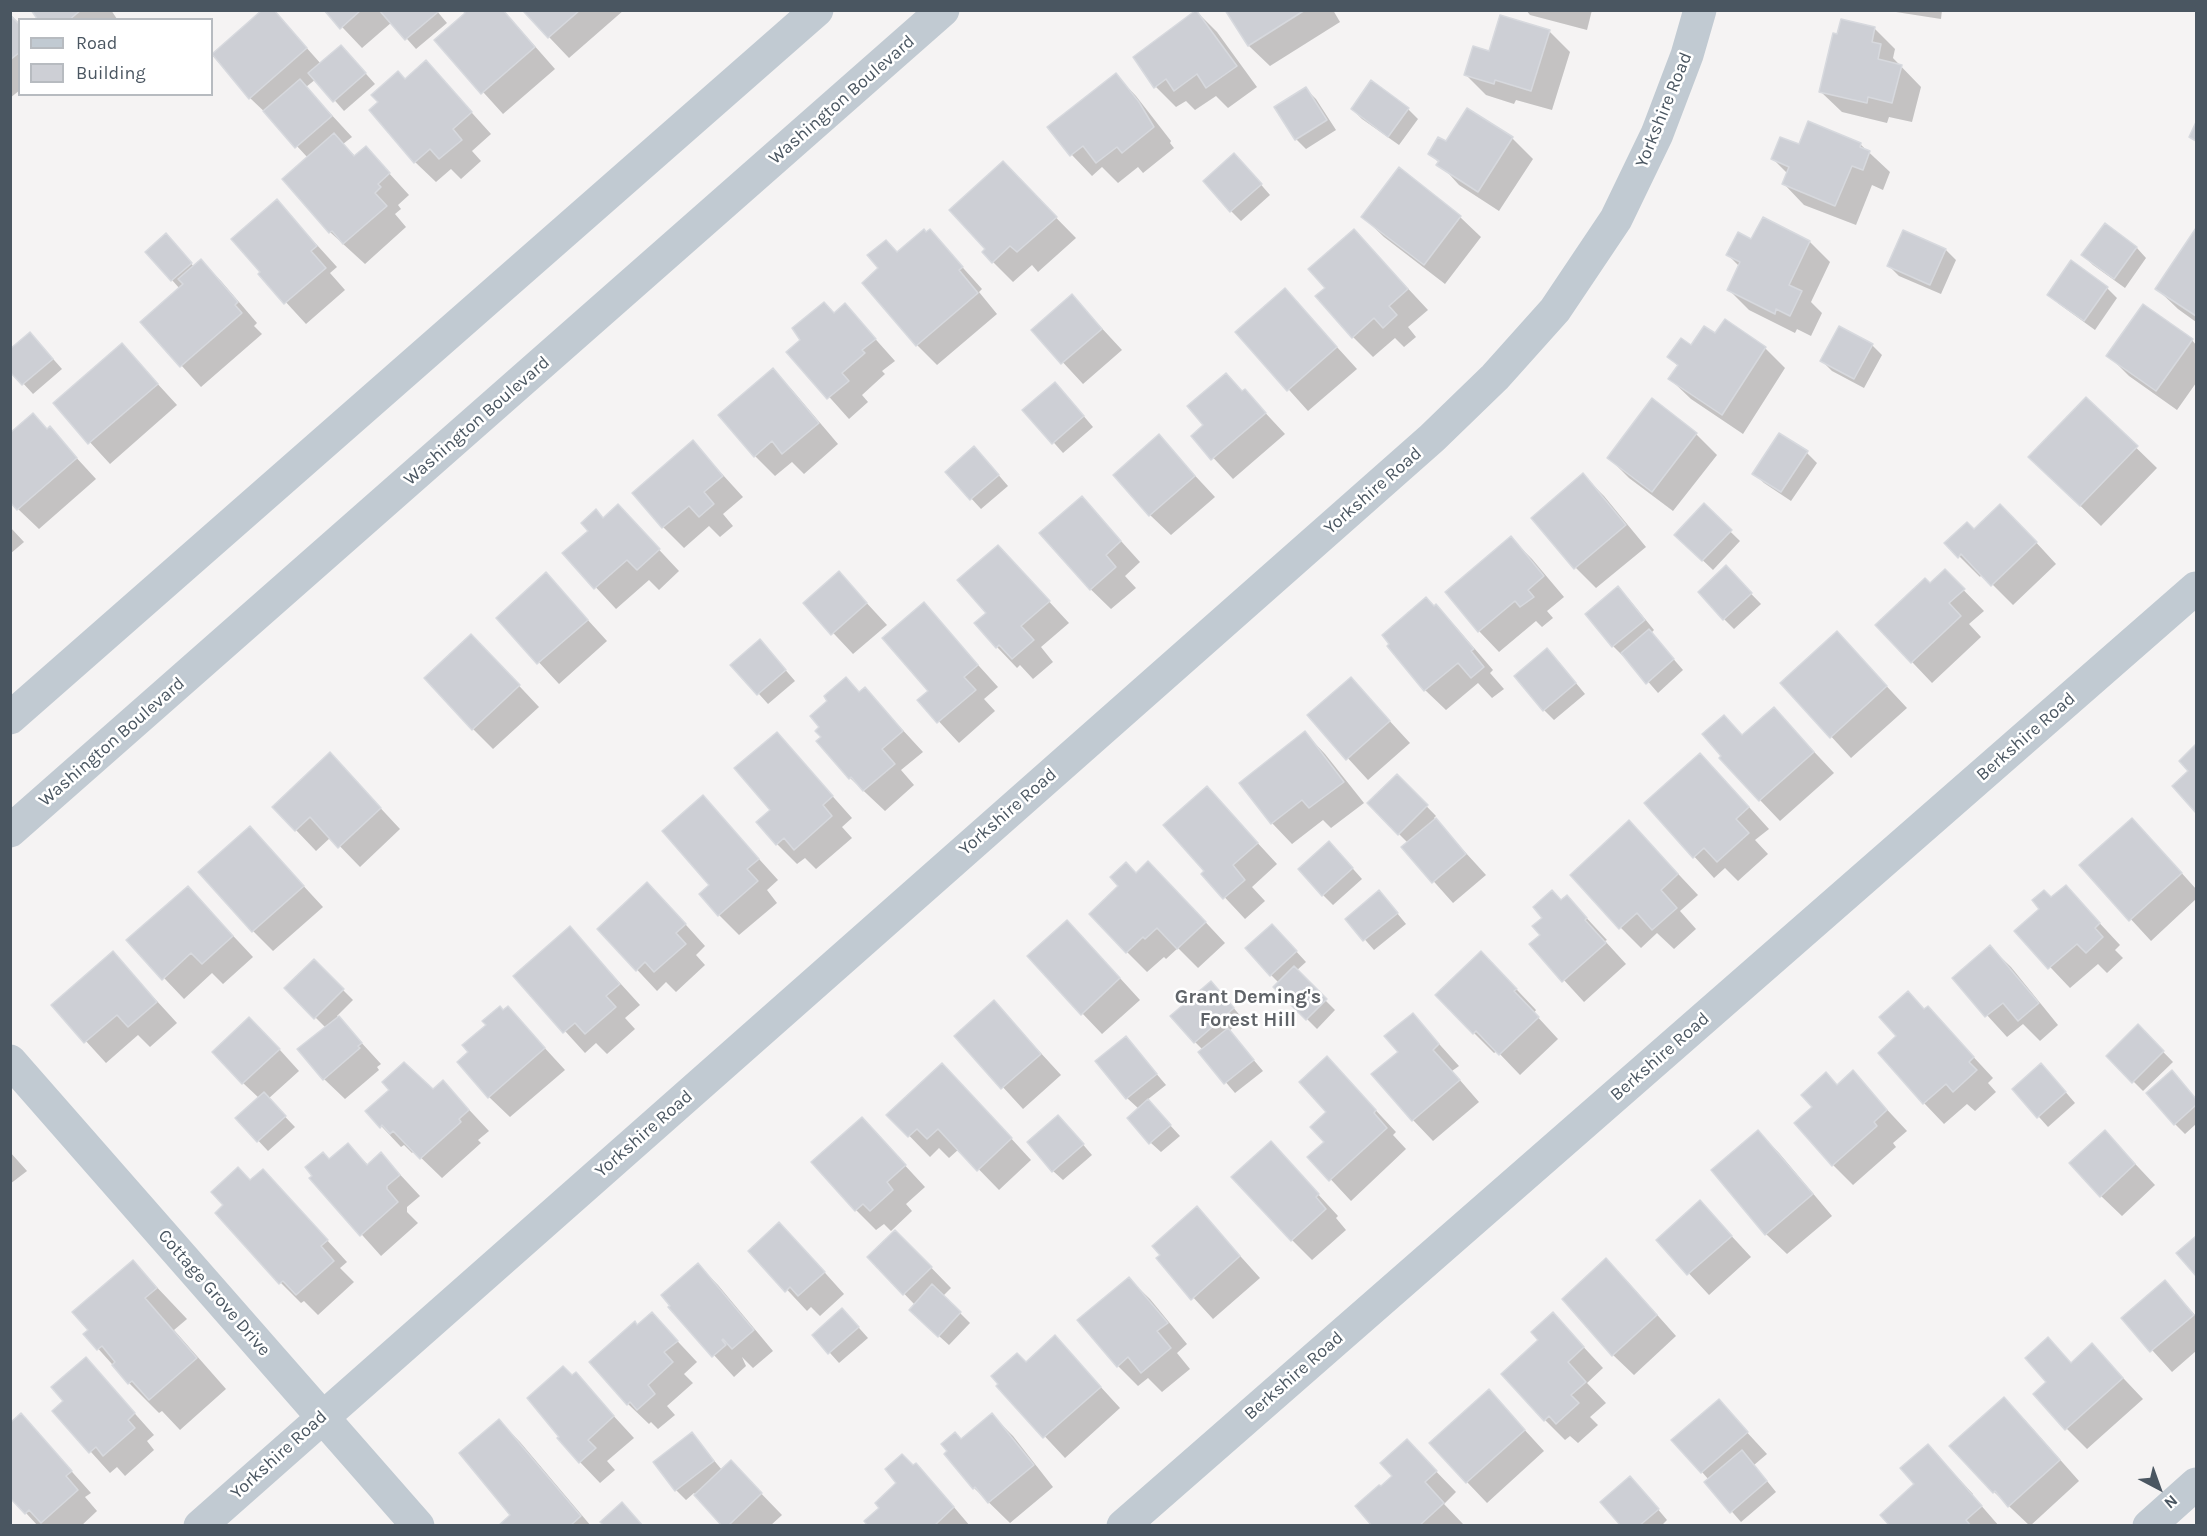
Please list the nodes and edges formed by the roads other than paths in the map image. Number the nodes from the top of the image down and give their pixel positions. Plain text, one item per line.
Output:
1 (817, 10) edge
2 (943, 10) edge
3 (1700, 10) edge
4 (2196, 588) edge
5 (10, 718) edge
6 (10, 831) edge
7 (10, 1061) edge
8 (323, 1417) junction
9 (2196, 1484) edge
10 (200, 1526) edge
11 (418, 1526) edge
12 (1123, 1526) edge
13 (2149, 1526) edge

1 - 5 street
2 - 6 street, Washington Boulevard
3 - 8 street, Yorkshire Road
4 - 12 street, Berkshire Road
7 - 8 street, Cottage Grove Drive
8 - 10 street, Yorkshire Road
8 - 11 street, Cottage Grove Drive
9 - 13 street

